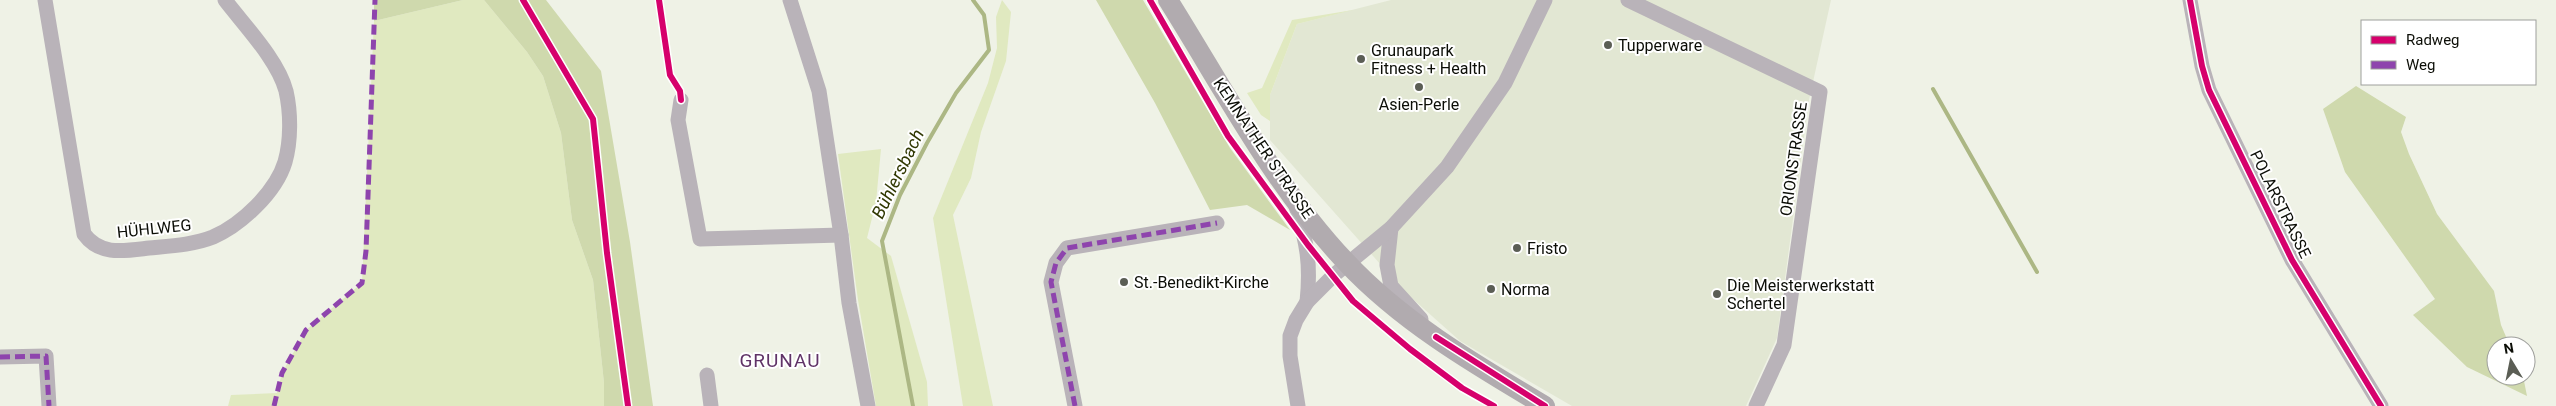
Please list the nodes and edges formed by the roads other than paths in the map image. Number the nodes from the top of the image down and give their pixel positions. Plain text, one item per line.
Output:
1 (45, 0) edge
2 (225, 0) edge
3 (790, 0) edge
4 (1168, 0) edge
5 (1545, 0) edge
6 (1628, 0) edge
7 (2190, 0) edge
8 (681, 100) dead end
9 (1294, 200) junction
10 (1217, 223) dead end
11 (1390, 228) junction
12 (841, 235) junction
13 (1347, 263) junction
14 (1307, 302) junction
15 (1436, 337) junction
16 (0, 357) edge
17 (707, 375) dead end
18 (49, 406) edge
19 (711, 406) edge
20 (868, 406) edge
21 (1075, 406) edge
22 (1298, 406) edge
23 (1545, 406) edge
24 (1756, 406) edge
25 (2382, 406) edge

1 - 2 street, HÜHLWEG
3 - 12 street
4 - 9 main road, KEMNATHER STRASSE
5 - 11 street
6 - 24 street, ORIONSTRASSE
7 - 25 street, POLARSTRASSE
8 - 12 street
9 - 13 main road, KEMNATHER STRASSE
9 - 14 street
10 - 21 street
11 - 13 street
11 - 15 street
12 - 20 street
13 - 14 street
13 - 15 main road, KEMNATHER STRASSE
14 - 22 street
15 - 23 main road, KEMNATHER STRASSE
16 - 18 street
17 - 19 street

